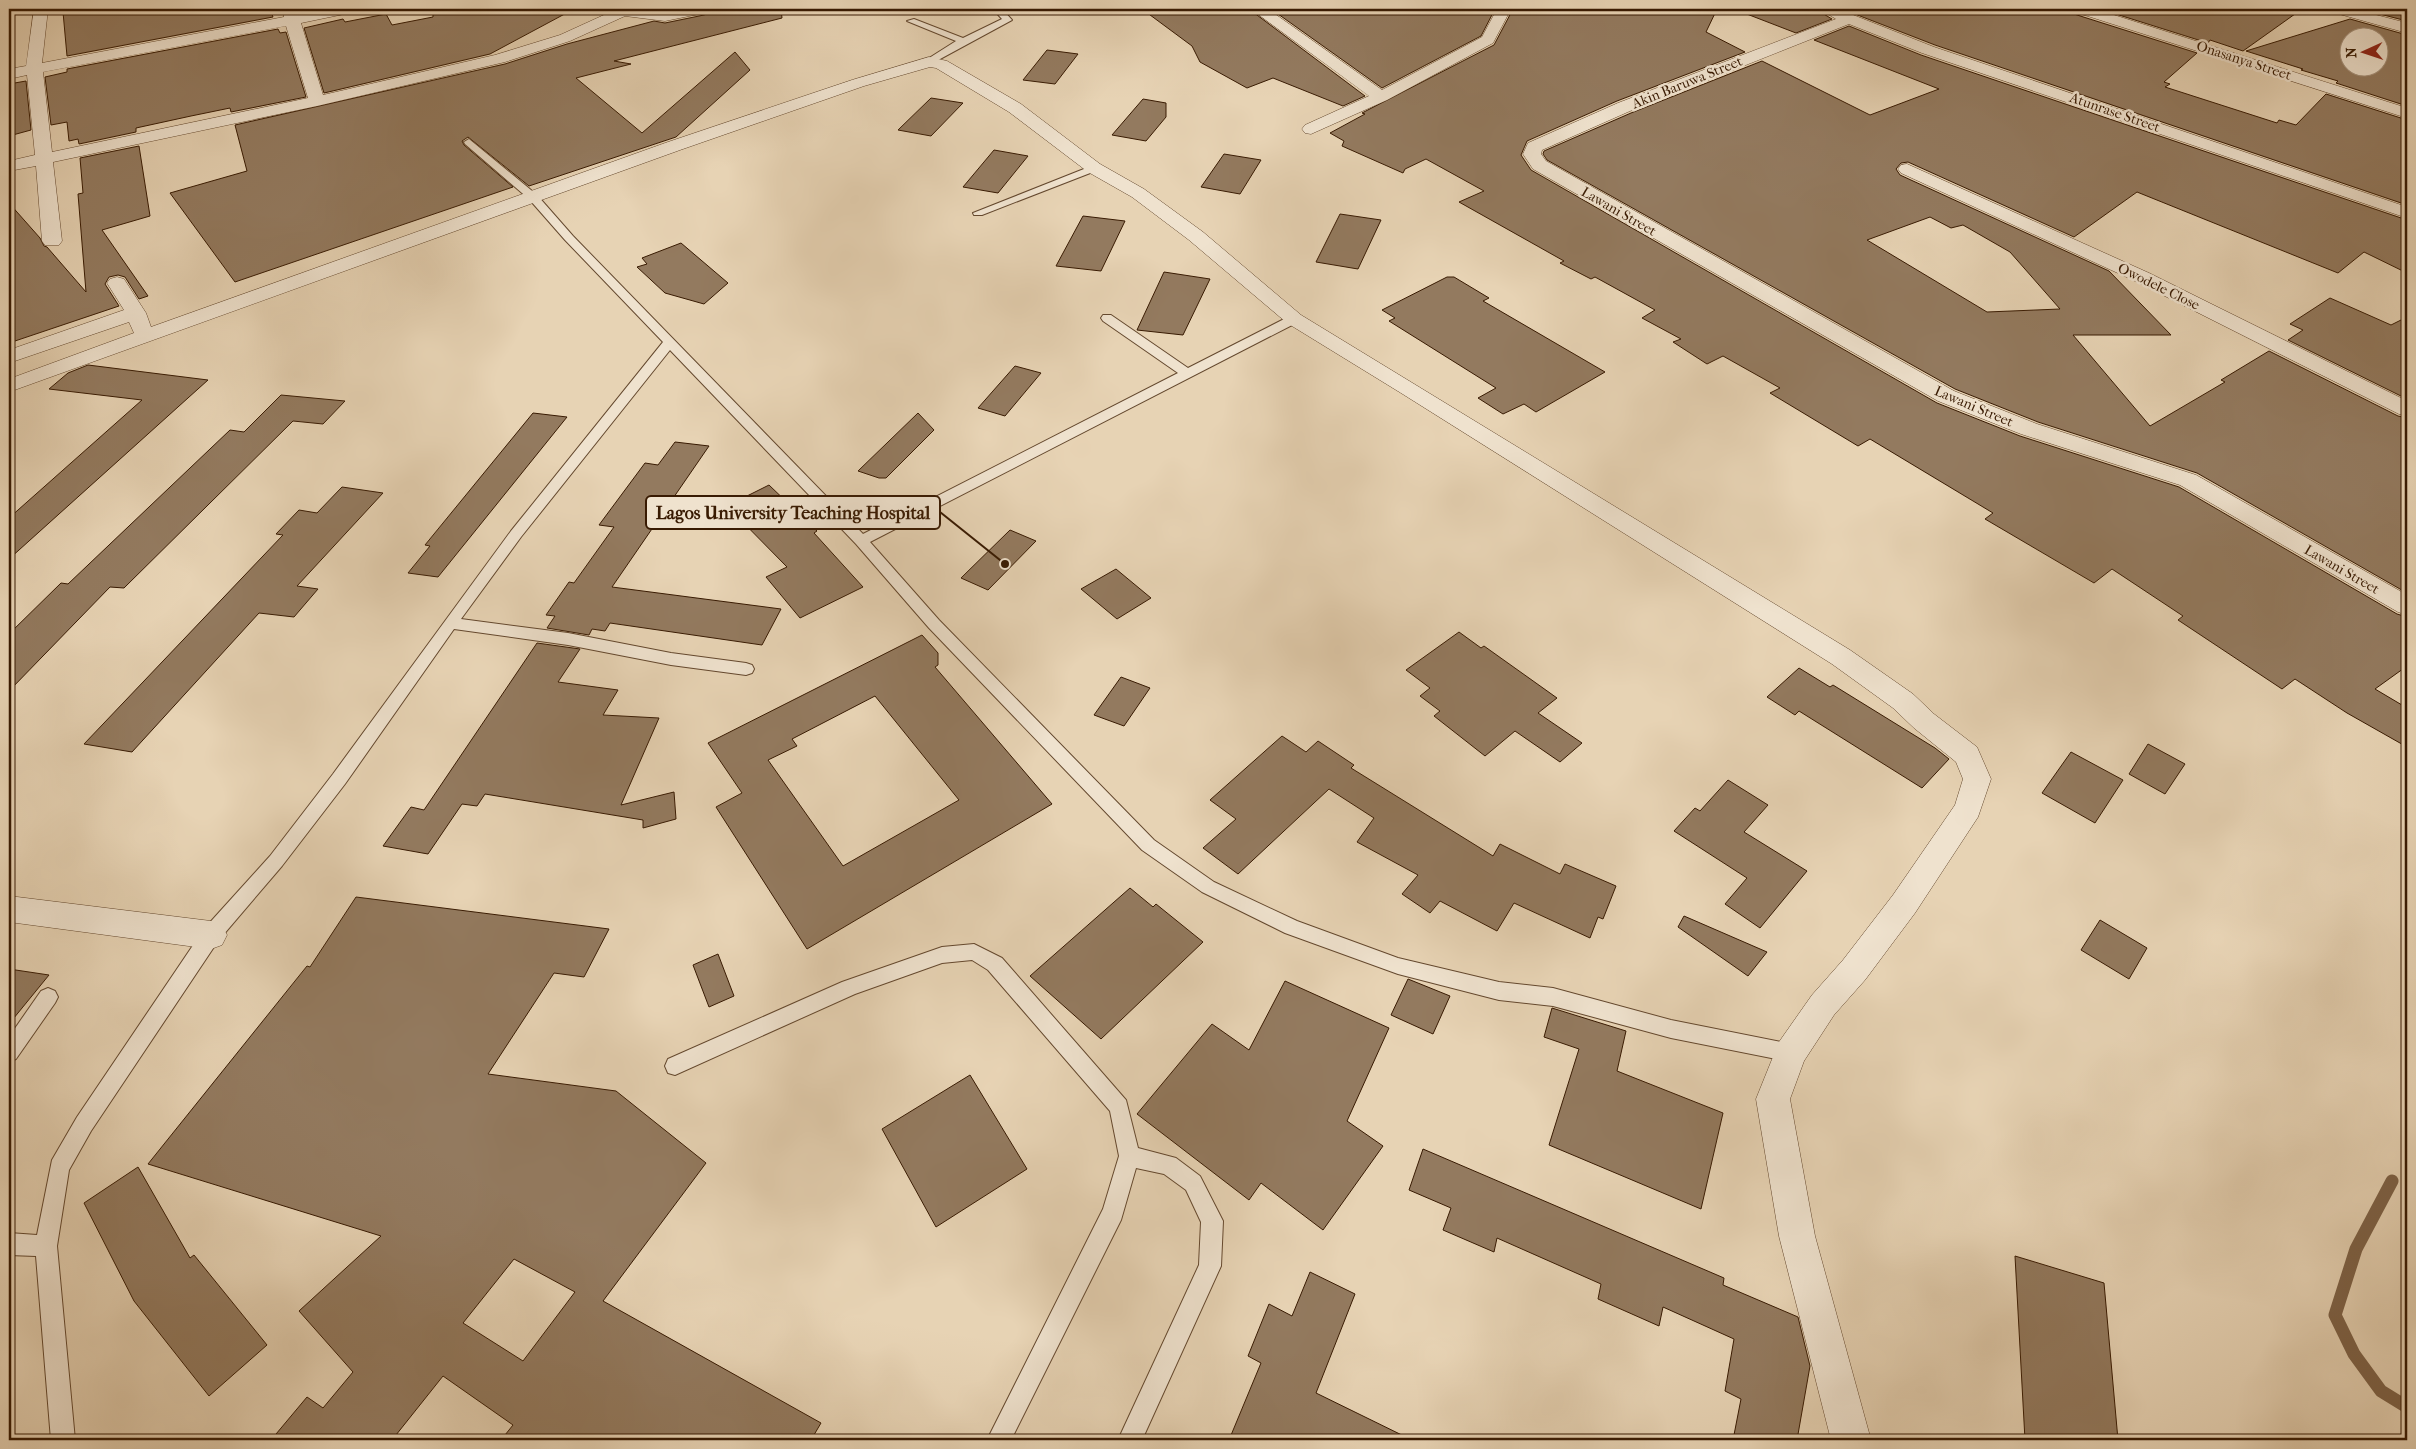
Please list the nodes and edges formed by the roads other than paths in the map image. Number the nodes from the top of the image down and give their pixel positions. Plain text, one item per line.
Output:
1 (41, 9) edge
2 (349, 9) edge
3 (704, 9) edge
4 (997, 9) edge
5 (1258, 9) edge
6 (1504, 9) edge
7 (1824, 9) edge
8 (2080, 9) edge
9 (2337, 9) edge
10 (627, 10) edge
11 (292, 14) edge
12 (1848, 19) junction
13 (911, 21) dead end
14 (2407, 28) edge
15 (963, 41) junction
16 (929, 62) junction
17 (36, 69) junction
18 (9, 74) edge
19 (1381, 97) junction
20 (317, 101) junction
21 (2407, 113) edge
22 (1310, 129) dead end
23 (469, 142) dead end
24 (1532, 154) joint
25 (42, 159) junction
26 (9, 166) edge
27 (1094, 168) junction
28 (1907, 169) dead end
29 (533, 197) junction
30 (978, 213) dead end
31 (2407, 213) edge
32 (52, 241) dead end
33 (117, 283) dead end
34 (136, 313) junction
35 (1107, 318) dead end
36 (1294, 319) junction
37 (144, 336) junction
38 (670, 341) junction
39 (9, 357) edge
40 (1183, 375) junction
41 (9, 386) edge
42 (1151, 390) joint
43 (2407, 409) edge
44 (861, 541) junction
45 (2407, 606) edge
46 (450, 623) junction
47 (746, 669) dead end
48 (9, 909) edge
49 (212, 935) junction
50 (48, 997) dead end
51 (9, 1053) edge
52 (1791, 1054) junction
53 (676, 1066) dead end
54 (1129, 1156) junction
55 (9, 1244) edge
56 (46, 1246) junction
57 (63, 1440) edge
58 (998, 1440) edge
59 (1130, 1440) edge
60 (1851, 1440) edge

1 - 17 street
2 - 11 street
3 - 10 street
4 - 15 lane
5 - 19 street
6 - 19 street
7 - 12 street, Atunrase Street
8 - 21 street, Onasanya Street
9 - 14 street
10 - 20 street
11 - 17 street
11 - 20 street
12 - 24 street, Akin Baruwa Street
12 - 31 street, Atunrase Street
13 - 15 lane
15 - 16 lane
16 - 27 street
16 - 29 street
17 - 18 street
17 - 25 street
19 - 22 street
20 - 25 street
23 - 29 lane
24 - 45 street, Lawani Street
25 - 26 street
25 - 32 street
27 - 30 lane
27 - 36 street
28 - 43 street, Owodele Close
29 - 37 street
29 - 38 lane
33 - 34 street
34 - 37 street
34 - 39 street
35 - 40 lane
36 - 40 lane
36 - 52 street
37 - 41 street
38 - 44 lane
38 - 46 lane
40 - 42 lane
42 - 44 lane
44 - 52 lane
46 - 47 lane
46 - 49 lane
48 - 49 street
49 - 56 lane
50 - 51 lane
52 - 60 street
53 - 54 lane
54 - 58 lane
54 - 59 lane
55 - 56 lane
56 - 57 lane

